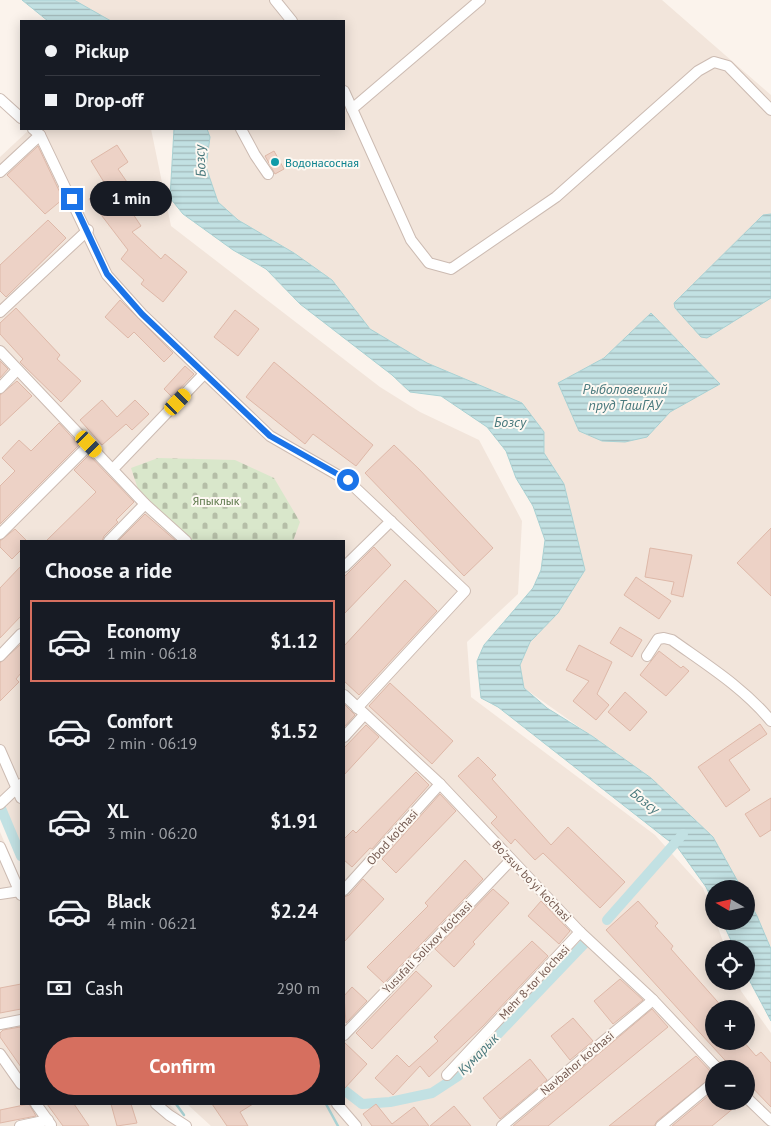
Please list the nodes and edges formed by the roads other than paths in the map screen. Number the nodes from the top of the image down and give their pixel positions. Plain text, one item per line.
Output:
1 (275, 0) edge
2 (480, 0) edge
3 (289, 20) edge
4 (345, 93) edge
5 (0, 99) edge
6 (352, 109) junction
7 (771, 110) edge
8 (20, 117) edge
9 (242, 130) edge
10 (36, 132) edge
11 (0, 172) edge
12 (268, 174) dead end
13 (88, 230) junction
14 (0, 312) edge
15 (0, 351) edge
16 (17, 370) junction
17 (203, 374) junction
18 (0, 388) edge
19 (89, 444) junction
20 (113, 469) junction
21 (145, 504) junction
22 (391, 521) junction
23 (0, 534) edge
24 (110, 540) edge
25 (185, 540) edge
26 (345, 565) edge
27 (20, 635) edge
28 (0, 656) edge
29 (647, 656) dead end
30 (345, 696) edge
31 (360, 712) junction
32 (771, 721) edge
33 (345, 735) edge
34 (0, 750) edge
35 (440, 784) junction
36 (18, 790) edge
37 (0, 804) edge
38 (0, 847) edge
39 (511, 860) junction
40 (345, 889) edge
41 (20, 893) edge
42 (0, 894) edge
43 (580, 932) junction
44 (652, 1000) junction
45 (20, 1020) edge
46 (0, 1024) edge
47 (345, 1034) edge
48 (0, 1054) edge
49 (709, 1060) edge
50 (448, 1075) dead end
51 (20, 1083) edge
52 (705, 1089) edge
53 (37, 1105) edge
54 (157, 1105) edge
55 (338, 1105) edge
56 (755, 1106) edge
57 (771, 1121) edge
58 (50, 1123) edge
59 (182, 1125) edge
60 (20, 1126) edge
61 (356, 1126) edge
62 (502, 1126) edge
63 (661, 1126) edge

1 - 3 street
2 - 6 street
4 - 6 street
5 - 8 street
6 - 7 street
9 - 12 street
10 - 11 street
10 - 13 street
13 - 14 street
13 - 17 street
15 - 16 street
16 - 18 street
16 - 19 street
17 - 20 street
17 - 22 street
19 - 20 street
19 - 23 street
20 - 21 street
21 - 24 street
21 - 25 street
22 - 26 street
22 - 31 street
27 - 28 street
29 - 32 street
30 - 31 street, Bo'zsuv bo'yi ko'chasi
31 - 33 street
31 - 35 street, Bo'zsuv bo'yi ko'chasi
34 - 36 street
35 - 39 street, Bo'zsuv bo'yi ko'chasi
35 - 40 street, Obod ko'chasi
36 - 37 street
38 - 41 street
39 - 43 street, Bo'zsuv bo'yi ko'chasi
39 - 47 street, Yusufali Solixov ko'chasi
41 - 42 street
43 - 44 street, Bo'zsuv bo'yi ko'chasi
43 - 50 street, Mehr 8-tor ko'chasi
44 - 49 street, Bo'zsuv bo'yi ko'chasi
44 - 62 street, Navbahor ko'chasi
45 - 46 street
48 - 51 street
52 - 63 street
53 - 58 street
54 - 59 street
55 - 61 street
56 - 57 street
58 - 60 street

